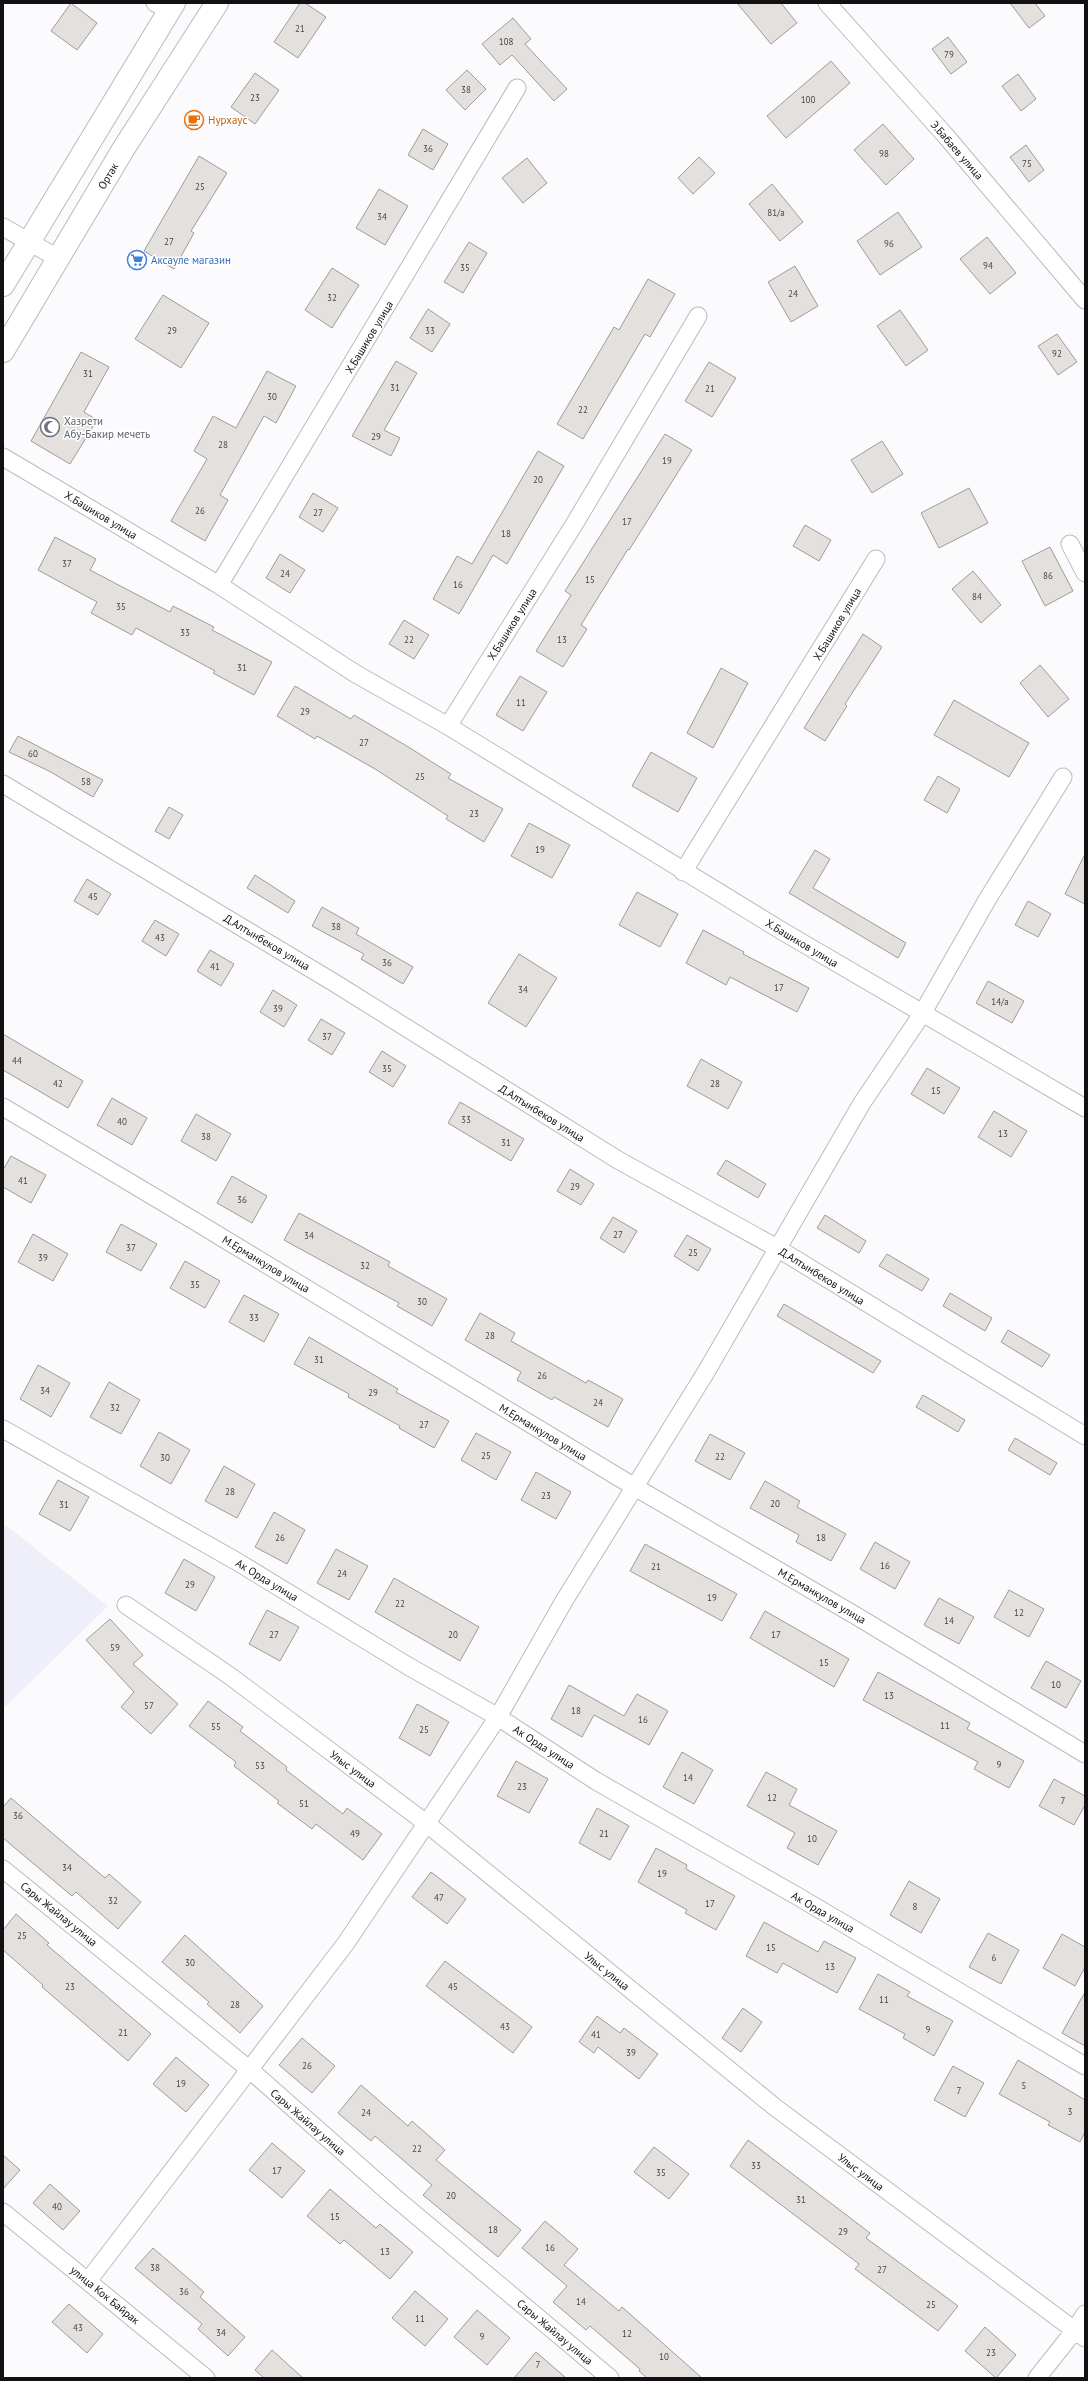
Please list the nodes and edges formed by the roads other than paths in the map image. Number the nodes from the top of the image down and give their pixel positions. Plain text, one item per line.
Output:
1 (217, 3) edge
2 (827, 3) edge
3 (166, 5) edge
4 (517, 88) dead end
5 (3, 227) edge
6 (28, 241) junction
7 (59, 259) junction
8 (3, 284) edge
9 (1085, 300) edge
10 (698, 316) dead end
11 (3, 351) edge
12 (3, 457) edge
13 (1070, 544) dead end
14 (876, 560) dead end
15 (1085, 573) edge
16 (219, 585) junction
17 (448, 726) junction
18 (1063, 777) dead end
19 (3, 784) edge
20 (683, 872) junction
21 (922, 1014) junction
22 (3, 1107) edge
23 (1085, 1108) edge
24 (777, 1248) junction
25 (3, 1429) edge
26 (1085, 1436) edge
27 (633, 1486) junction
28 (126, 1605) dead end
29 (498, 1717) junction
30 (1085, 1754) edge
31 (426, 1823) junction
32 (3, 1869) edge
33 (1085, 2066) edge
34 (250, 2070) junction
35 (3, 2212) edge
36 (88, 2281) junction
37 (1085, 2314) edge
38 (1080, 2334) edge
39 (206, 2378) edge
40 (610, 2378) edge
41 (1038, 2378) edge

1 - 7 street, Ортак
2 - 9 street, Э.Бабаев улица
3 - 6 street
4 - 16 street, Х.Башиков улица
5 - 6 street
6 - 7 street
6 - 8 street
7 - 11 street, Ортак
10 - 17 street, Х.Башиков улица
12 - 16 street, Х.Башиков улица
13 - 15 street
14 - 20 street, Х.Башиков улица
16 - 17 street, Х.Башиков улица
17 - 20 street, Х.Башиков улица
18 - 21 street
19 - 24 street, Д.Алтынбеков улица
20 - 21 street, Х.Башиков улица
21 - 23 street, Х.Башиков улица
21 - 24 street
22 - 27 street, М.Ерманкулов улица
24 - 26 street, Д.Алтынбеков улица
24 - 27 street
25 - 29 street, Ак Орда улица
27 - 29 street
27 - 30 street, М.Ерманкулов улица
28 - 31 street, Улыс улица
29 - 31 street
29 - 33 street, Ак Орда улица
31 - 34 street
31 - 38 street, Улыс улица
32 - 34 street, Сары Жайлау улица
34 - 36 street
34 - 40 street, Сары Жайлау улица
35 - 36 street, улица Кок Байрак
36 - 39 street, улица Кок Байрак
37 - 38 street
38 - 41 street

